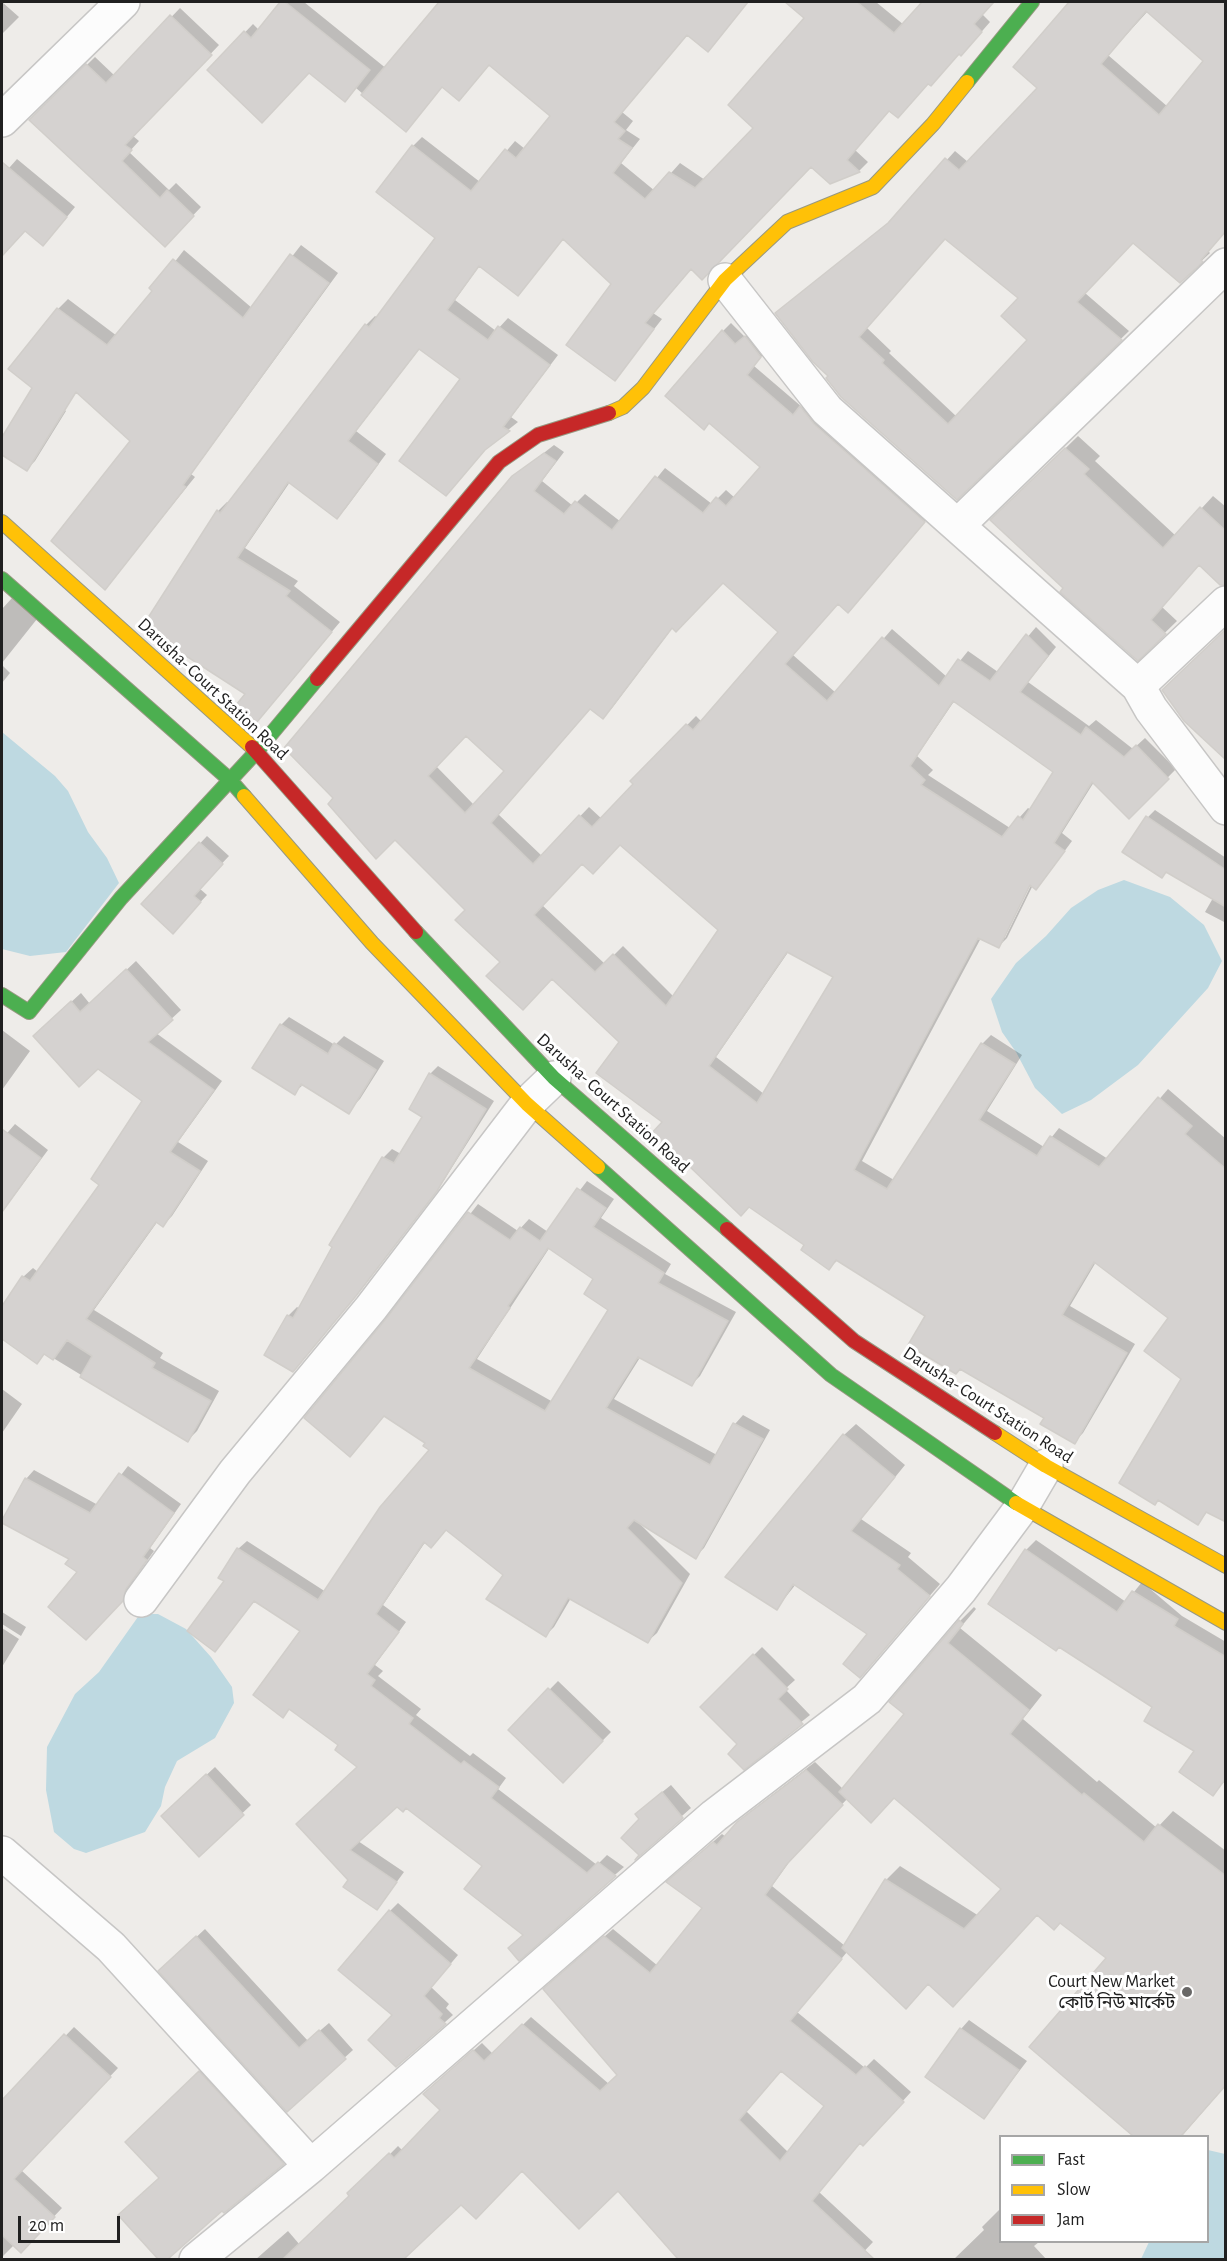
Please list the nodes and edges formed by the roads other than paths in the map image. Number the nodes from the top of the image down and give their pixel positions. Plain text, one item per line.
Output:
1 (123, 2) edge
2 (1032, 2) edge
3 (2, 120) edge
4 (1226, 265) edge
5 (725, 280) junction
6 (2, 522) edge
7 (958, 525) junction
8 (2, 579) edge
9 (1226, 603) edge
10 (1138, 686) junction
11 (257, 751) junction
12 (230, 780) junction
13 (1226, 808) edge
14 (2, 995) edge
15 (554, 1078) junction
16 (527, 1104) junction
17 (1046, 1466) junction
18 (1022, 1507) junction
19 (1226, 1566) edge
20 (141, 1600) dead end
21 (1226, 1623) edge
22 (2, 1852) edge
23 (311, 2166) junction
24 (201, 2258) edge

1 - 3 street
2 - 5 street
4 - 7 street
5 - 7 street
5 - 11 street
6 - 11 street, Darusha- Court Station Road
7 - 10 street
8 - 12 street
9 - 10 street
10 - 13 street
11 - 12 street
11 - 15 street, Darusha- Court Station Road
12 - 14 street
12 - 16 street
15 - 16 street
15 - 17 street, Darusha- Court Station Road
16 - 18 street
16 - 20 street
17 - 18 street
17 - 19 street, Darusha- Court Station Road
18 - 21 street
18 - 23 street
22 - 23 street
23 - 24 street

